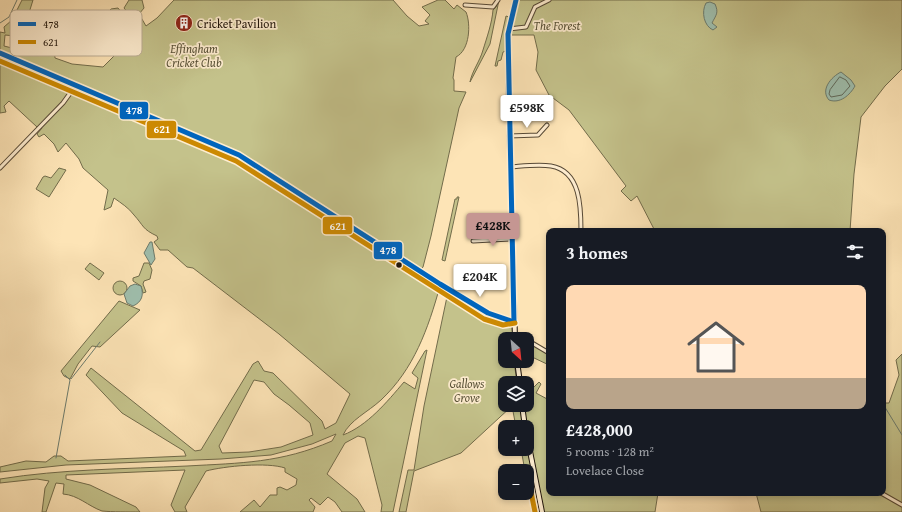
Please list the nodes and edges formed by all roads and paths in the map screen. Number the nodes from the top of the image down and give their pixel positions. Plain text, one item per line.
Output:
1 (498, 0) edge
2 (516, 0) edge
3 (549, 0) edge
4 (465, 5) dead end
5 (509, 29) junction
6 (0, 53) edge
7 (76, 85) junction
8 (546, 125) dead end
9 (509, 136) junction
10 (511, 167) junction
11 (0, 168) edge
12 (581, 228) edge
13 (512, 239) junction
14 (473, 240) dead end
15 (514, 316) junction
16 (504, 318) junction
17 (514, 322) junction
18 (515, 332) edge
19 (534, 344) edge
20 (546, 351) edge
21 (531, 456) edge
22 (886, 496) edge
23 (902, 505) edge
24 (542, 512) edge

1 - 4 street
2 - 5 street
3 - 5 street
5 - 9 street
6 - 7 street
7 - 11 street
7 - 16 street
8 - 9 street
9 - 10 street
10 - 12 street
10 - 13 street
13 - 14 street
13 - 15 street
15 - 16 street
15 - 17 street
16 - 17 street
17 - 18 street
19 - 20 street
21 - 24 street
22 - 23 street

